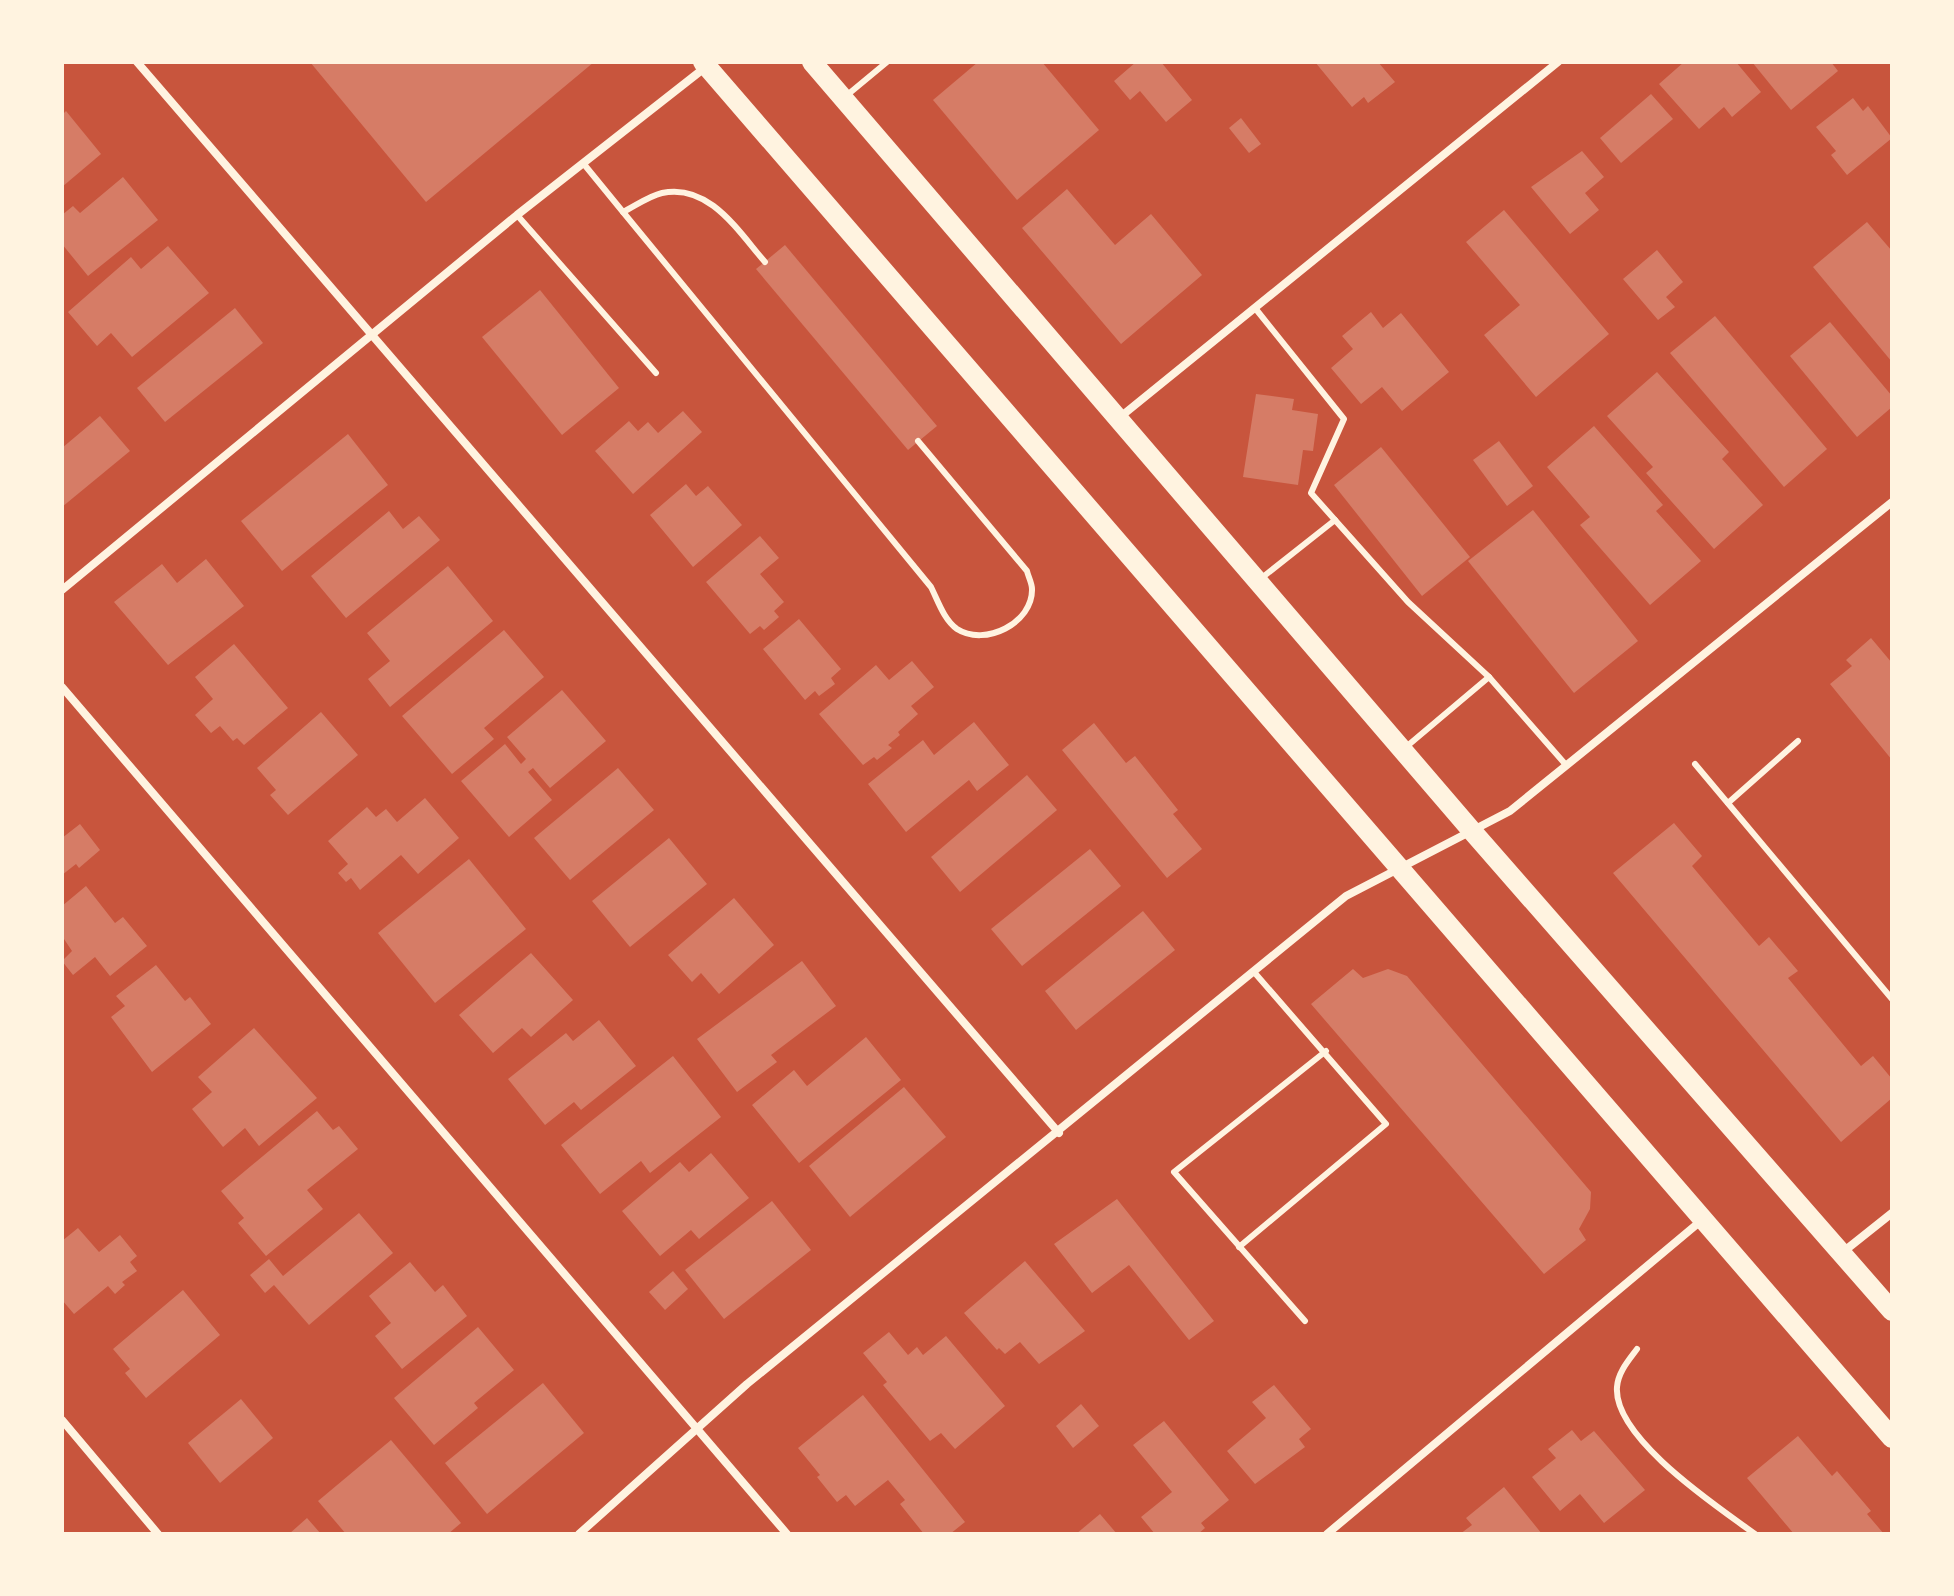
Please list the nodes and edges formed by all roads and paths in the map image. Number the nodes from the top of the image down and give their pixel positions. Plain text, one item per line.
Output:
1 (137, 62) edge
2 (812, 62) edge
3 (887, 62) edge
4 (1558, 62) edge
5 (705, 64) edge
6 (843, 98) junction
7 (583, 163) junction
8 (623, 212) junction
9 (517, 215) junction
10 (765, 262) dead end
11 (1255, 308) junction
12 (371, 335) junction
13 (656, 373) dead end
14 (1119, 419) junction
15 (918, 441) dead end
16 (1892, 502) edge
17 (1335, 520) junction
18 (1258, 581) junction
19 (62, 590) edge
20 (1489, 677) junction
21 (62, 687) edge
22 (1798, 741) dead end
23 (1403, 749) junction
24 (1695, 764) dead end
25 (1566, 765) junction
26 (1728, 803) junction
27 (1472, 831) junction
28 (1398, 869) junction
29 (1254, 972) junction
30 (1892, 999) edge
31 (1326, 1051) junction
32 (1059, 1133) junction
33 (1892, 1213) edge
34 (1702, 1220) junction
35 (1239, 1247) junction
36 (1843, 1253) junction
37 (1892, 1311) edge
38 (1305, 1321) dead end
39 (1637, 1349) dead end
40 (63, 1423) edge
41 (698, 1429) junction
42 (1892, 1438) edge
43 (158, 1534) edge
44 (579, 1534) edge
45 (787, 1534) edge
46 (1327, 1534) edge
47 (1755, 1534) edge

1 - 12 street
2 - 6 main road
3 - 6 lane
4 - 11 street
5 - 7 street
5 - 28 main road
6 - 14 main road
7 - 8 lane
7 - 9 street
8 - 10 lane
8 - 15 lane
9 - 12 street
9 - 13 lane
11 - 14 street
11 - 17 lane
12 - 19 street
12 - 32 street
14 - 18 main road
16 - 25 street
17 - 18 lane
17 - 20 lane
18 - 23 main road
20 - 23 lane
20 - 25 lane
21 - 41 street
22 - 26 lane
23 - 27 main road
24 - 26 lane
25 - 27 street
26 - 30 lane
27 - 28 street
27 - 36 main road
28 - 29 street
28 - 34 main road
29 - 31 lane
29 - 32 street
31 - 35 lane
31 - 35 lane
32 - 41 street
33 - 36 street
34 - 42 main road
34 - 46 street
35 - 38 lane
36 - 37 main road
39 - 47 lane
40 - 43 street
41 - 44 street
41 - 45 street

